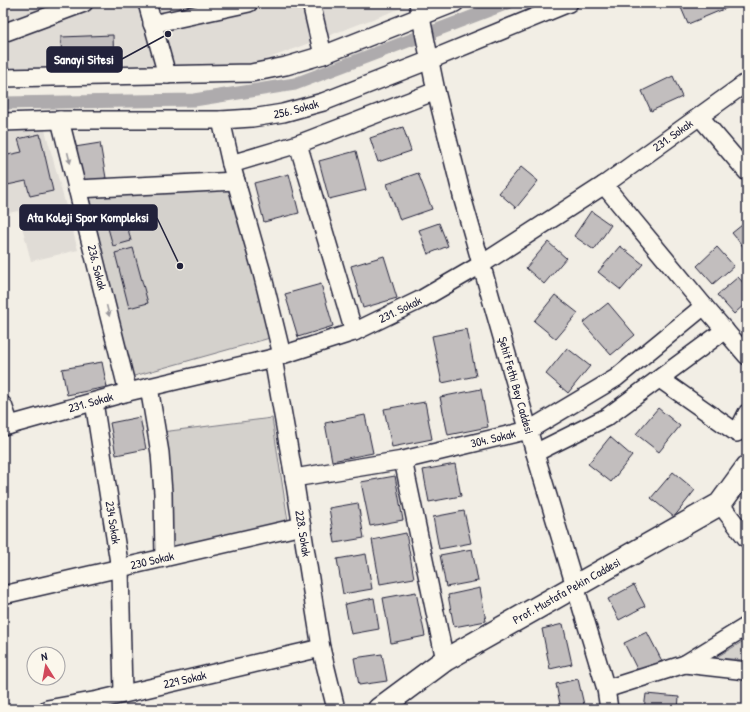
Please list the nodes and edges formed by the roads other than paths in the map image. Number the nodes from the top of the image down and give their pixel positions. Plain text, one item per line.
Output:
1 (84, 3) edge
2 (147, 3) edge
3 (249, 3) edge
4 (311, 3) edge
5 (455, 3) edge
6 (569, 3) edge
7 (420, 10) edge
8 (152, 24) junction
9 (3, 34) edge
10 (323, 55) junction
11 (430, 60) junction
12 (167, 74) junction
13 (3, 78) edge
14 (747, 82) edge
15 (436, 91) junction
16 (700, 117) junction
17 (60, 120) junction
18 (221, 120) junction
19 (3, 122) edge
20 (298, 144) junction
21 (231, 164) junction
22 (747, 172) edge
23 (236, 181) junction
24 (604, 185) junction
25 (78, 189) junction
26 (482, 264) junction
27 (704, 306) junction
28 (725, 330) junction
29 (354, 332) junction
30 (277, 356) junction
31 (747, 356) edge
32 (660, 379) junction
33 (149, 387) junction
34 (128, 392) junction
35 (94, 402) junction
36 (3, 405) edge
37 (747, 413) edge
38 (6, 426) edge
39 (529, 430) junction
40 (535, 452) junction
41 (403, 460) junction
42 (747, 467) edge
43 (294, 478) junction
44 (720, 504) junction
45 (302, 526) junction
46 (747, 539) edge
47 (164, 558) junction
48 (120, 569) junction
49 (575, 588) junction
50 (5, 590) edge
51 (747, 626) edge
52 (321, 648) junction
53 (445, 660) junction
54 (686, 664) junction
55 (747, 671) edge
56 (606, 690) junction
57 (123, 693) junction
58 (99, 704) edge
59 (47, 709) edge
60 (336, 709) edge
61 (379, 709) edge
62 (609, 709) edge

1 - 9 street
2 - 8 street
3 - 8 street
4 - 10 street
5 - 7 street
6 - 11 street, 256. Sokak
7 - 10 street
7 - 11 street, Şehit Fethi Bey Caddesi
8 - 12 street
10 - 12 street
11 - 15 street, Şehit Fethi Bey Caddesi
11 - 18 street, 256. Sokak
12 - 13 street
14 - 16 street, 231. Sokak
15 - 20 street
15 - 26 street, Şehit Fethi Bey Caddesi
16 - 22 street
16 - 24 street, 231. Sokak
17 - 18 street, 256. Sokak
17 - 19 street, 256. Sokak
17 -> 25 street, 236. Sokak
18 - 21 street, 228. Sokak
20 - 21 street
20 - 29 street
21 - 23 street, 228. Sokak
23 - 25 street
23 - 30 street, 228. Sokak
24 - 26 street, 231. Sokak
24 - 27 street
25 -> 34 street, 236. Sokak
26 - 29 street, 231. Sokak
26 - 39 street, Şehit Fethi Bey Caddesi
27 - 28 street
27 - 39 street, 304. Sokak
28 - 31 street
28 - 32 street
29 - 30 street, 231. Sokak
30 - 33 street, 231. Sokak
30 - 43 street, 228. Sokak
32 - 37 street
32 - 40 street
33 - 34 street, 231. Sokak
33 - 47 street
34 - 35 street, 231. Sokak
35 - 38 street, 231. Sokak
35 - 48 street, 234 Sokak
36 - 38 street
39 - 40 street, Şehit Fethi Bey Caddesi
39 - 41 street, 304. Sokak
40 - 49 street, Şehit Fethi Bey Caddesi
41 - 43 street, 304. Sokak
41 - 53 street
42 - 44 main road, Prof. Mustafa Pekin Caddesi
43 - 45 street, 228. Sokak
44 - 46 street
44 - 49 main road, Prof. Mustafa Pekin Caddesi
45 - 47 street, 230 Sokak
45 - 52 street, 228. Sokak
47 - 48 street, 230 Sokak
48 - 50 street, 230 Sokak
48 - 57 street, 234 Sokak
49 - 53 main road, Prof. Mustafa Pekin Caddesi
49 - 56 street, Şehit Fethi Bey Caddesi
51 - 54 street
52 - 57 street, 229 Sokak
52 - 60 street, 228. Sokak
53 - 61 main road, Prof. Mustafa Pekin Caddesi
54 - 55 street
54 - 56 street
56 - 62 street, Şehit Fethi Bey Caddesi
57 - 58 street, 229 Sokak
58 - 59 street, 229 Sokak

